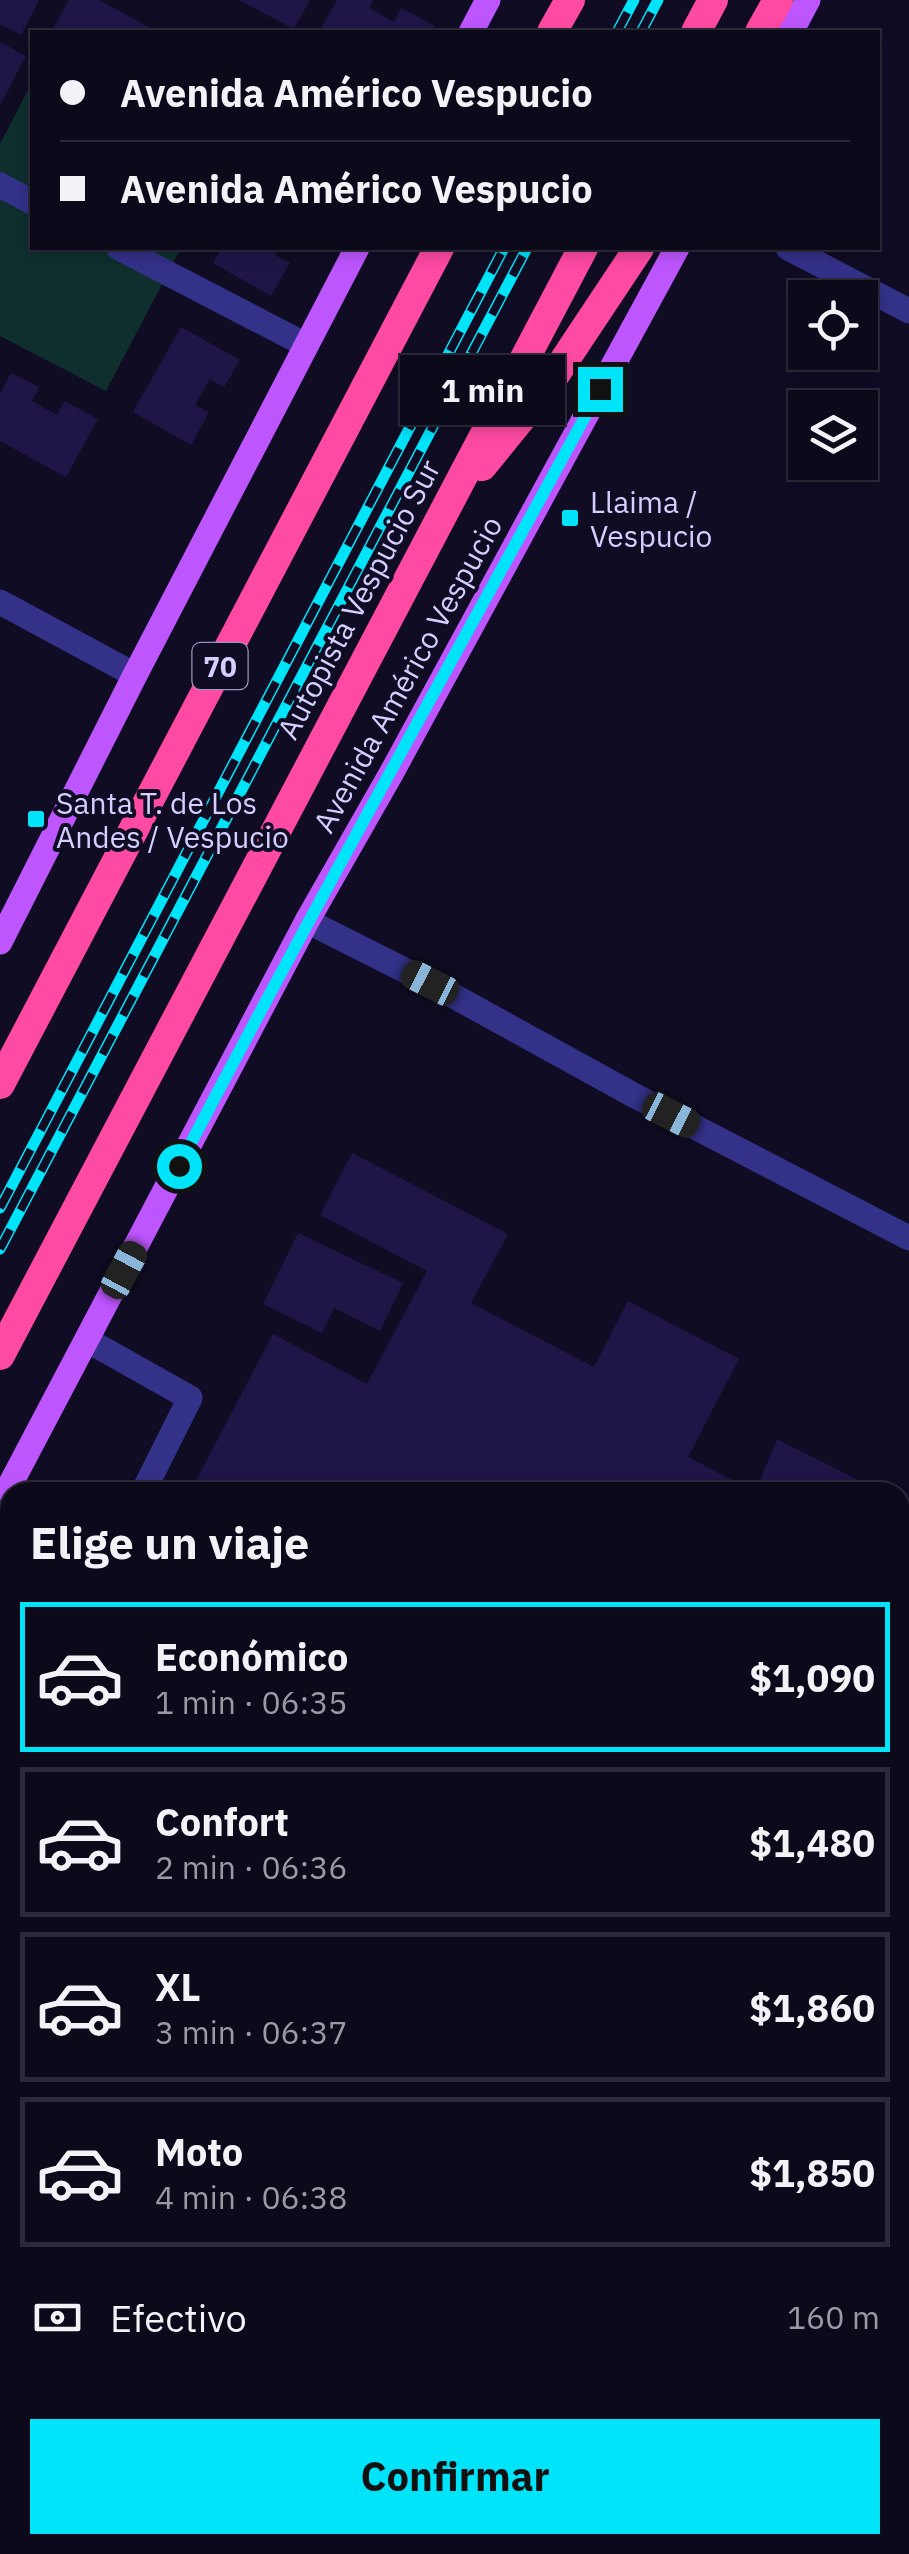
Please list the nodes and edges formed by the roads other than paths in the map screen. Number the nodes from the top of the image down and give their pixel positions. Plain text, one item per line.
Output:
1 (548, 0) edge
2 (570, 0) edge
3 (713, 0) edge
4 (778, 0) edge
5 (808, 0) edge
6 (484, 2) edge
7 (472, 30) edge
8 (538, 30) edge
9 (553, 30) edge
10 (697, 30) edge
11 (761, 30) edge
12 (792, 30) edge
13 (0, 185) edge
14 (30, 201) edge
15 (123, 250) edge
16 (356, 250) edge
17 (438, 250) edge
18 (581, 250) edge
19 (638, 250) edge
20 (675, 250) edge
21 (792, 250) edge
22 (909, 311) edge
23 (306, 345) junction
24 (440, 519) junction
25 (0, 602) edge
26 (135, 675) junction
27 (307, 921) junction
28 (2, 936) edge
29 (0, 1084) edge
30 (909, 1238) edge
31 (87, 1340) junction
32 (0, 1355) edge
33 (14, 1482) edge
34 (148, 1482) edge

1 - 8 highway
2 - 9 highway
3 - 10 highway
4 - 11 highway
5 - 12 main road
6 - 7 main road
13 - 14 street
15 - 23 street
16 - 23 main road
17 - 29 highway, 70
18 - 24 highway, Autopista Vespucio Sur
19 - 24 highway
20 - 27 main road, Avenida Américo Vespucio
21 - 22 street
23 - 26 main road
24 - 32 highway, Autopista Vespucio Sur
25 - 26 street
26 - 28 main road
27 - 30 street
27 - 31 main road, Avenida Américo Vespucio
31 - 33 main road, Avenida Américo Vespucio
31 - 34 street

